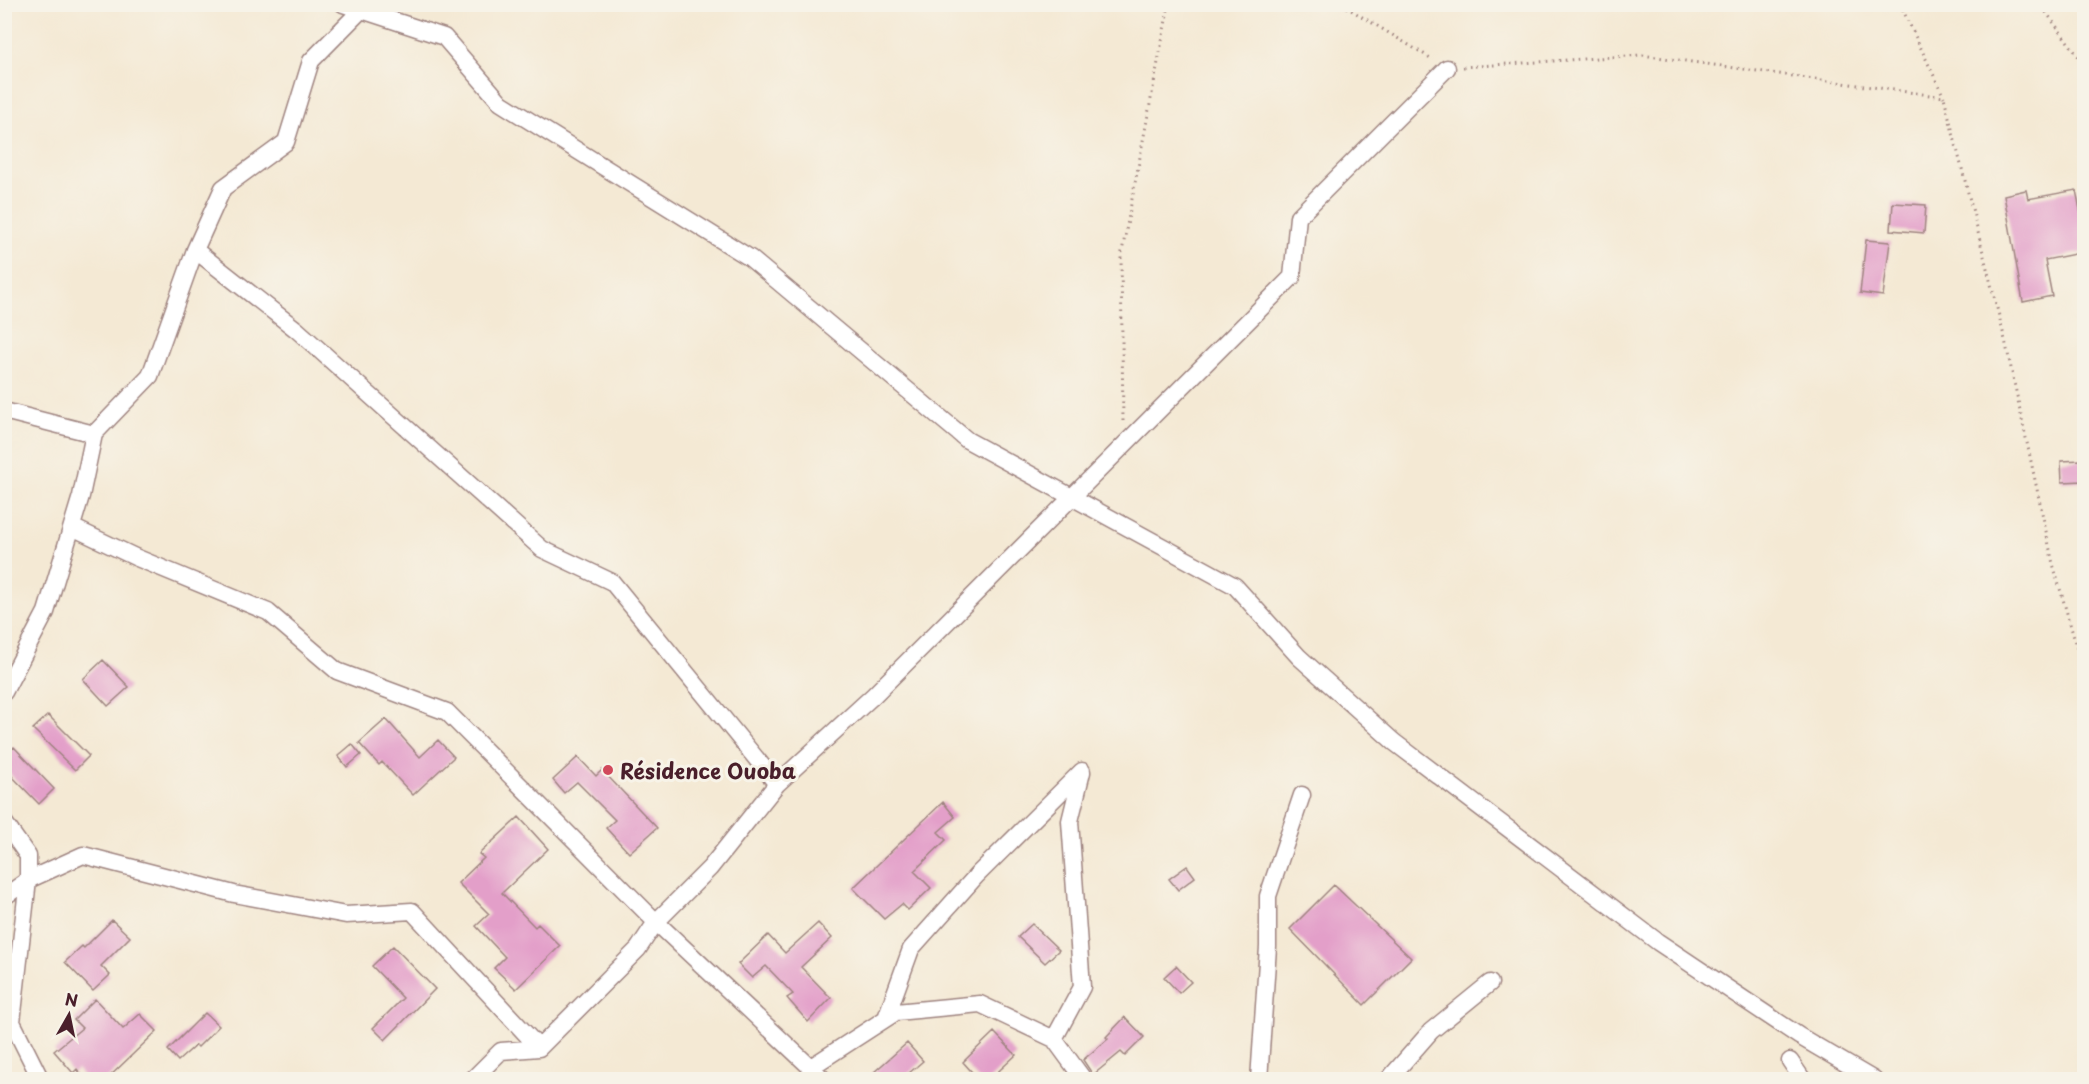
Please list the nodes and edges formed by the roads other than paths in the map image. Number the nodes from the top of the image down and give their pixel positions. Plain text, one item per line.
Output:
1 (343, 4) edge
2 (364, 8) edge
3 (1448, 68) road end
4 (195, 250) junction
5 (4, 411) edge
6 (94, 434) junction
7 (1071, 496) junction
8 (72, 526) junction
9 (4, 692) edge
10 (777, 784) junction
11 (1302, 795) dead end
12 (4, 822) edge
13 (28, 880) junction
14 (4, 897) edge
15 (656, 922) junction
16 (1490, 983) dead end
17 (886, 1018) junction
18 (1054, 1039) junction
19 (539, 1048) junction
20 (1790, 1062) dead end
21 (811, 1066) junction
22 (42, 1080) edge
23 (472, 1080) edge
24 (824, 1080) edge
25 (1084, 1080) edge
26 (1259, 1080) edge
27 (1388, 1080) edge
28 (1803, 1080) edge
29 (1874, 1080) edge

1 - 2 street
2 - 4 street
2 - 7 street
3 - 7 street
4 - 6 street
4 - 10 street
5 - 6 street
6 - 8 street
7 - 10 street
7 - 29 street
8 - 9 street
8 - 15 street
10 - 15 street
11 - 26 street
12 - 13 street
13 - 14 street
13 - 19 street
13 - 22 street
15 - 19 street
15 - 21 street
16 - 27 street
17 - 18 street
17 - 18 street
17 - 21 street
18 - 25 street
19 - 23 street
20 - 28 street
21 - 24 street

